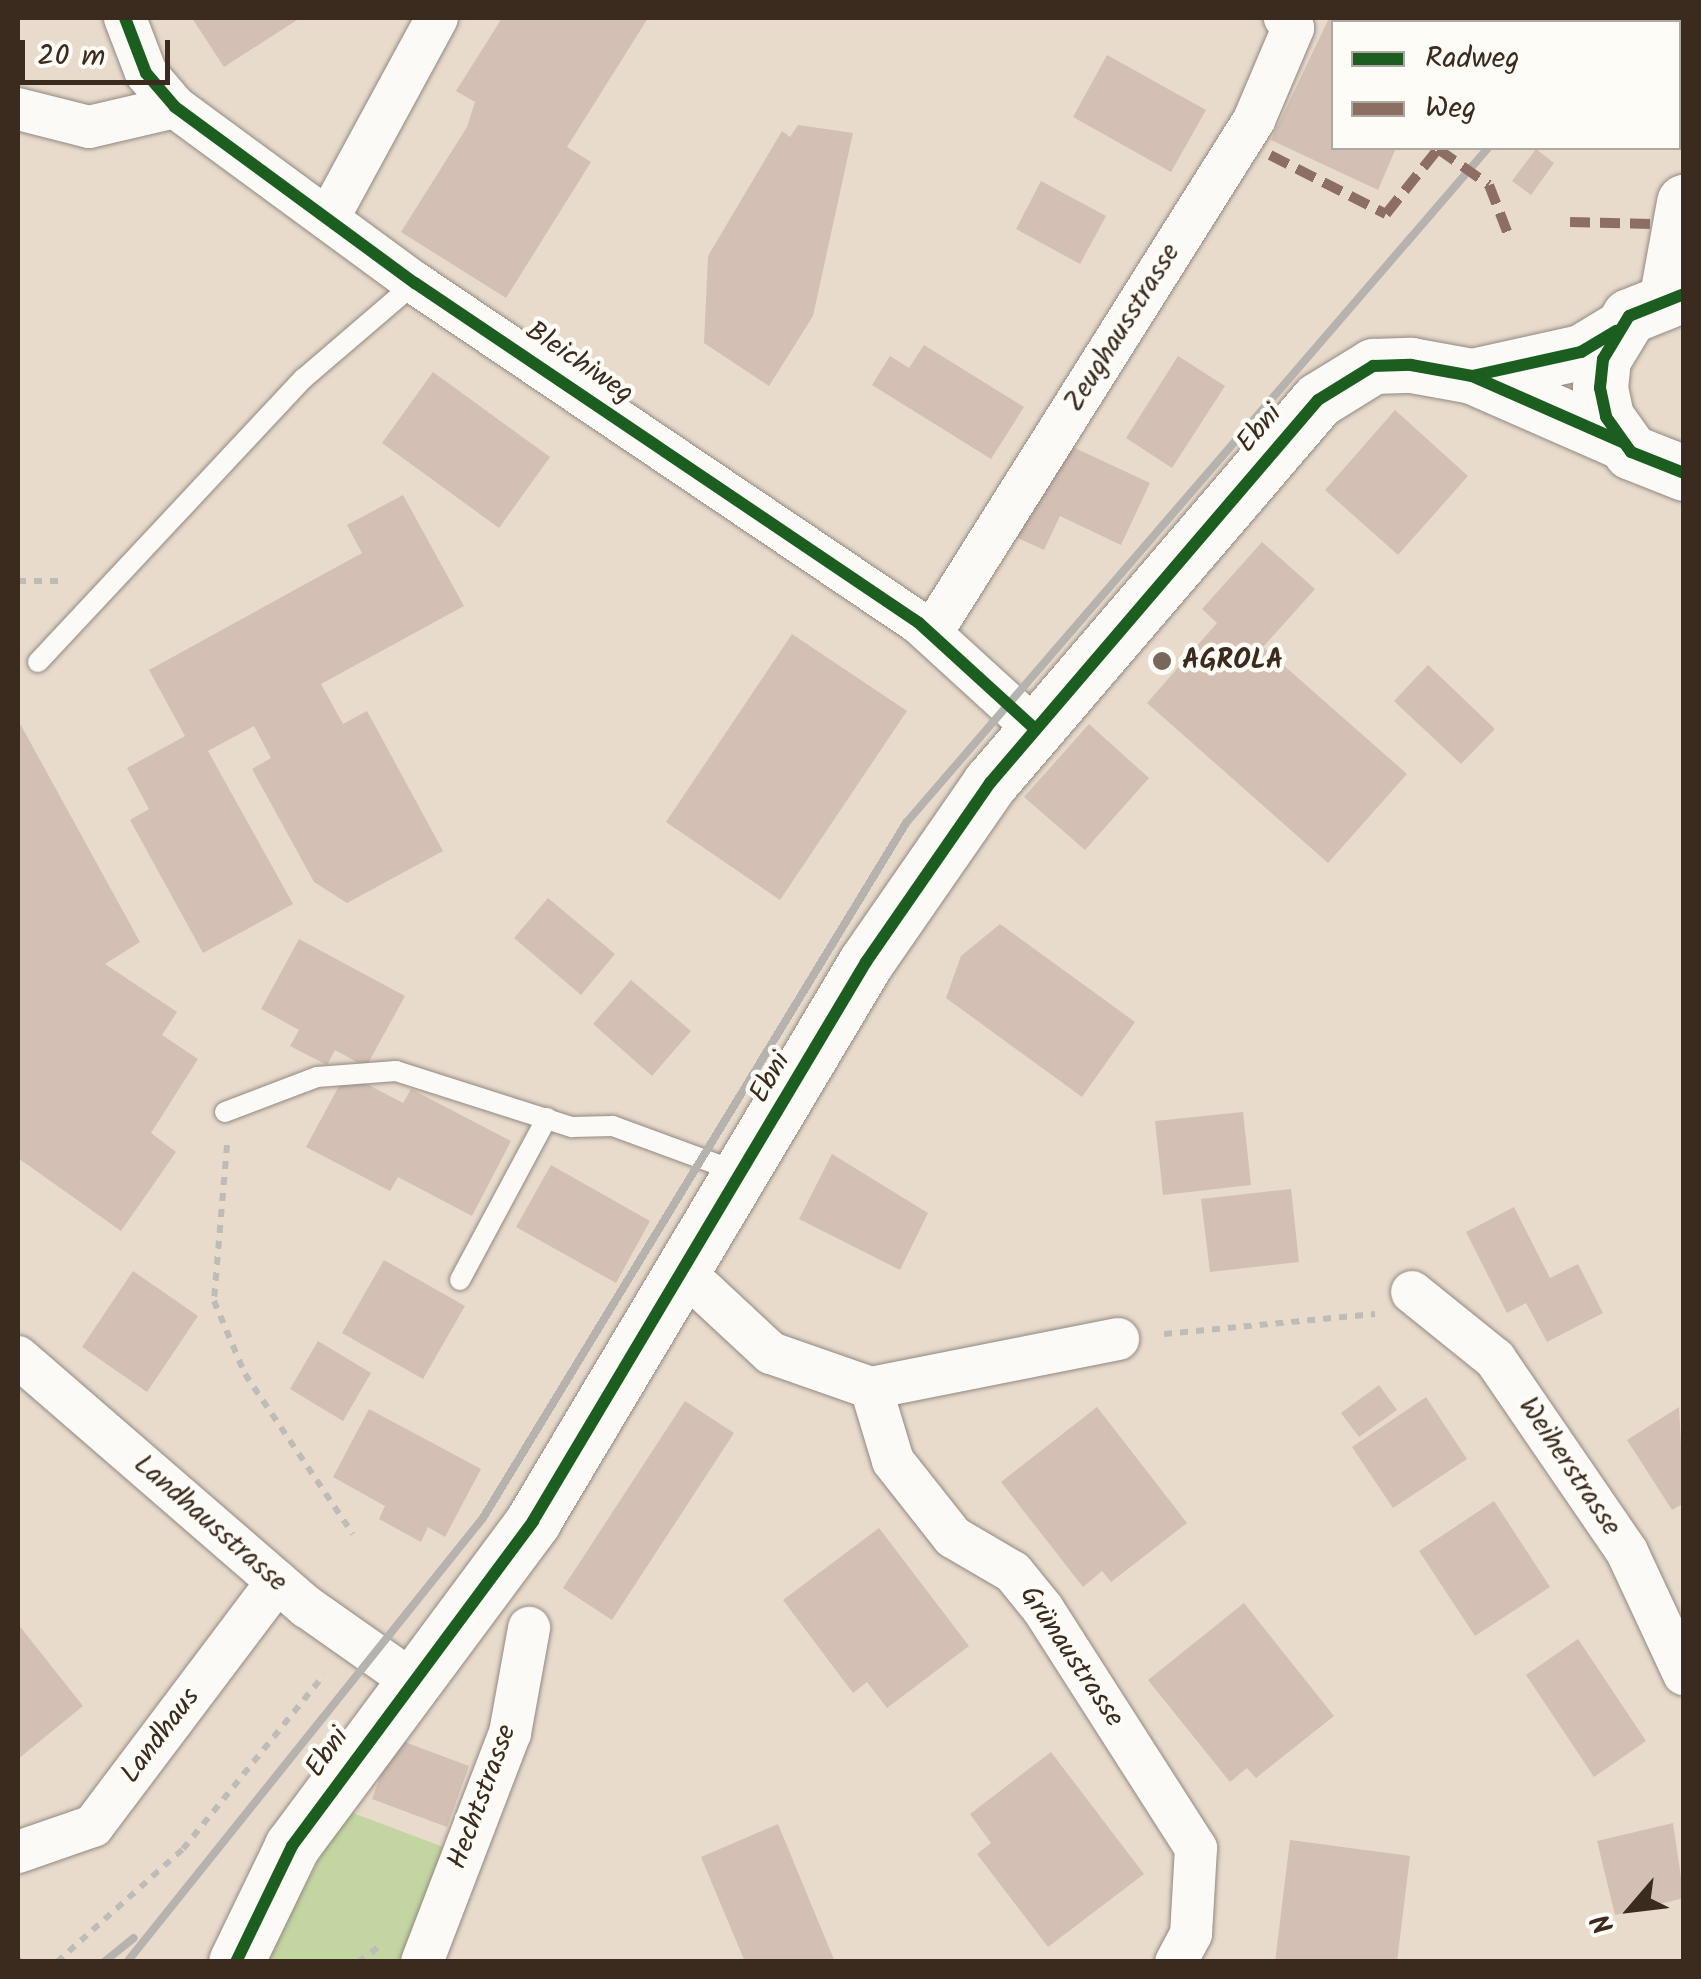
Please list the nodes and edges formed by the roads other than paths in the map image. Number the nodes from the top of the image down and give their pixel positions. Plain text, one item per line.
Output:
1 (125, 18) edge
2 (436, 18) edge
3 (1285, 18) edge
4 (175, 107) junction
5 (18, 110) edge
6 (1684, 202) edge
7 (331, 213) junction
8 (415, 282) junction
9 (1675, 295) edge
10 (1616, 331) junction
11 (1472, 376) junction
12 (1622, 442) junction
13 (1682, 475) edge
14 (932, 632) junction
15 (38, 662) dead end
16 (1034, 728) junction
17 (225, 1112) road end
18 (548, 1118) junction
19 (744, 1174) junction
20 (688, 1275) junction
21 (460, 1280) dead end
22 (1424, 1303) road end
23 (1118, 1339) road end
24 (18, 1357) edge
25 (871, 1388) junction
26 (277, 1582) junction
27 (528, 1628) dead end
28 (1684, 1674) edge
29 (410, 1680) junction
30 (18, 1852) edge
31 (236, 1962) edge
32 (422, 1962) edge
33 (1176, 1962) edge

1 - 4 street, Bleichiweg
2 - 7 street
3 - 14 street, Zeughausstrasse
4 - 5 street
4 - 7 street, Bleichiweg
6 - 9 main road
7 - 8 street, Bleichiweg
8 - 14 street, Bleichiweg
8 - 15 lane
9 - 10 main road, Ebni
10 - 11 main road, Ebni
10 - 12 main road
11 - 12 main road, Ebni
11 - 16 main road, Ebni
12 - 13 main road, Ebni
14 - 16 street, Bleichiweg
16 - 19 main road, Ebni
17 - 18 lane
18 - 19 lane
18 - 21 lane
19 - 20 main road, Ebni
20 - 25 street
20 - 29 main road, Ebni
22 - 28 street, Weiherstrasse
23 - 25 street
24 - 26 street, Landhausstrasse
25 - 33 street, Grünaustrasse
26 - 29 street, Landhausstrasse
26 - 30 street, Landhaus
27 - 32 street, Hechtstrasse
29 - 31 main road, Ebni

